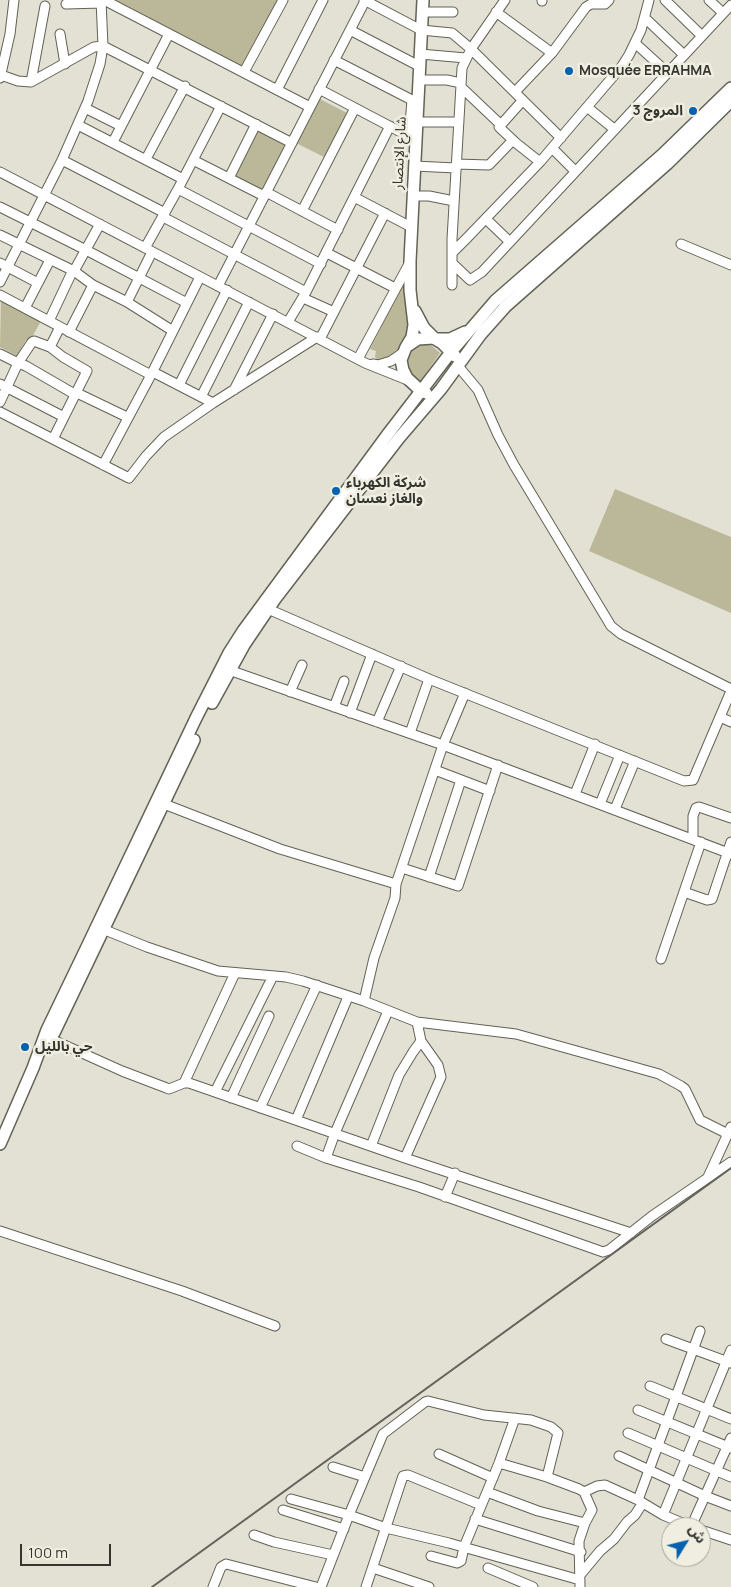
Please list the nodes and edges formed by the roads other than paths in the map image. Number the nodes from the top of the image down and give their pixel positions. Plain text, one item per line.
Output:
1 (14, 0) edge
2 (283, 0) edge
3 (323, 0) edge
4 (364, 0) edge
5 (423, 0) edge
6 (505, 0) edge
7 (609, 0) edge
8 (649, 0) edge
9 (665, 0) edge
10 (709, 0) edge
11 (102, 1) edge
12 (594, 1) edge
13 (66, 4) dead end
14 (731, 5) edge
15 (45, 6) dead end
16 (422, 12) junction
17 (453, 12) dead end
18 (496, 12) junction
19 (723, 13) junction
20 (645, 18) junction
21 (350, 30) junction
22 (422, 30) junction
23 (60, 34) dead end
24 (169, 34) junction
25 (702, 36) junction
26 (635, 43) junction
27 (103, 46) junction
28 (471, 49) junction
29 (552, 52) junction
30 (684, 55) junction
31 (466, 58) junction
32 (334, 60) junction
33 (420, 60) junction
34 (65, 64) junction
35 (151, 69) junction
36 (244, 72) junction
37 (668, 73) junction
38 (0, 76) edge
39 (419, 80) junction
40 (31, 82) junction
41 (461, 85) junction
42 (184, 86) junction
43 (731, 88) edge
44 (277, 90) junction
45 (319, 90) junction
46 (515, 92) junction
47 (523, 100) junction
48 (731, 101) edge
49 (221, 106) junction
50 (310, 107) junction
51 (587, 107) junction
52 (85, 108) junction
53 (356, 108) junction
54 (417, 122) junction
55 (459, 122) junction
56 (256, 124) junction
57 (500, 124) junction
58 (78, 125) junction
59 (121, 126) junction
60 (390, 126) junction
61 (614, 129) junction
62 (413, 138) junction
63 (561, 138) junction
64 (513, 140) junction
65 (113, 142) junction
66 (292, 142) junction
67 (552, 148) junction
68 (146, 159) junction
69 (62, 160) junction
70 (193, 160) junction
71 (540, 162) junction
72 (414, 166) junction
73 (456, 166) junction
74 (575, 171) junction
75 (0, 172) edge
76 (229, 178) junction
77 (183, 179) junction
78 (178, 189) junction
79 (265, 194) junction
80 (44, 195) junction
81 (413, 196) junction
82 (354, 197) junction
83 (454, 200) junction
84 (0, 207) edge
85 (302, 211) junction
86 (385, 213) junction
87 (164, 215) junction
88 (486, 219) junction
89 (30, 222) junction
90 (100, 224) junction
91 (249, 226) junction
92 (411, 227) junction
93 (338, 230) junction
94 (0, 235) edge
95 (510, 242) junction
96 (681, 244) dead end
97 (18, 245) junction
98 (86, 250) junction
99 (148, 250) junction
100 (452, 252) junction
101 (326, 253) junction
102 (234, 254) junction
103 (50, 260) junction
104 (410, 261) junction
105 (452, 263) junction
106 (4, 264) edge
107 (321, 264) junction
108 (731, 265) edge
109 (356, 268) junction
110 (73, 271) junction
111 (139, 277) junction
112 (200, 277) junction
113 (0, 282) edge
114 (38, 283) junction
115 (93, 285) junction
116 (452, 285) dead end
117 (218, 286) junction
118 (395, 288) junction
119 (227, 290) junction
120 (305, 295) junction
121 (0, 296) edge
122 (126, 302) junction
123 (249, 302) junction
124 (187, 303) junction
125 (24, 308) junction
126 (413, 308) junction
127 (334, 312) junction
128 (273, 314) junction
129 (49, 321) junction
130 (288, 322) junction
131 (60, 327) junction
132 (470, 329) junction
133 (173, 331) junction
134 (69, 332) junction
135 (318, 338) junction
136 (435, 339) junction
137 (50, 347) junction
138 (405, 349) junction
139 (451, 352) junction
140 (0, 354) edge
141 (362, 360) junction
142 (18, 364) junction
143 (456, 369) junction
144 (152, 373) junction
145 (411, 381) junction
146 (178, 385) junction
147 (3, 386) edge
148 (441, 389) junction
149 (234, 390) junction
150 (421, 391) junction
151 (76, 394) junction
152 (201, 397) junction
153 (0, 402) edge
154 (213, 403) junction
155 (0, 412) edge
156 (64, 417) junction
157 (127, 417) junction
158 (53, 439) junction
159 (103, 465) junction
160 (268, 609) junction
161 (372, 654) junction
162 (302, 665) dead end
163 (401, 666) junction
164 (230, 670) junction
165 (429, 679) junction
166 (344, 681) dead end
167 (731, 690) edge
168 (290, 692) junction
169 (465, 693) junction
170 (334, 707) junction
171 (350, 713) junction
172 (720, 718) junction
173 (377, 722) junction
174 (731, 722) edge
175 (410, 733) junction
176 (595, 744) junction
177 (443, 745) junction
178 (620, 755) junction
179 (636, 761) junction
180 (498, 765) junction
181 (435, 770) junction
182 (461, 780) junction
183 (490, 791) junction
184 (575, 794) junction
185 (164, 804) junction
186 (600, 804) junction
187 (615, 809) junction
188 (731, 818) edge
189 (697, 841) junction
190 (731, 842) edge
191 (729, 853) edge
192 (402, 868) junction
193 (429, 877) junction
194 (396, 884) junction
195 (684, 892) junction
196 (104, 930) junction
197 (661, 959) dead end
198 (235, 974) junction
199 (273, 976) junction
200 (317, 985) junction
201 (348, 997) junction
202 (364, 1002) junction
203 (388, 1011) junction
204 (268, 1016) dead end
205 (417, 1022) junction
206 (51, 1039) junction
207 (421, 1041) junction
208 (34, 1068) junction
209 (184, 1083) junction
210 (215, 1092) junction
211 (231, 1098) junction
212 (260, 1108) junction
213 (296, 1120) junction
214 (729, 1130) edge
215 (334, 1134) junction
216 (0, 1144) edge
217 (297, 1146) dead end
218 (371, 1146) junction
219 (326, 1158) junction
220 (405, 1158) junction
221 (731, 1162) edge
222 (456, 1174) junction
223 (708, 1177) junction
224 (446, 1197) junction
225 (0, 1231) edge
226 (631, 1233) junction
227 (275, 1326) dead end
228 (700, 1331) dead end
229 (666, 1339) dead end
230 (693, 1350) junction
231 (731, 1350) edge
232 (729, 1363) edge
233 (650, 1386) dead end
234 (676, 1396) junction
235 (707, 1409) junction
236 (638, 1410) dead end
237 (515, 1418) junction
238 (731, 1419) edge
239 (667, 1422) junction
240 (628, 1433) dead end
241 (697, 1433) junction
242 (730, 1444) edge
243 (658, 1445) junction
244 (439, 1454) dead end
245 (619, 1456) dead end
246 (686, 1458) junction
247 (500, 1462) junction
248 (334, 1467) dead end
249 (649, 1470) junction
250 (717, 1471) junction
251 (365, 1477) junction
252 (548, 1477) junction
253 (493, 1478) junction
254 (731, 1478) edge
255 (676, 1482) junction
256 (486, 1492) junction
257 (584, 1492) junction
258 (705, 1496) junction
259 (291, 1499) dead end
260 (640, 1502) junction
261 (481, 1505) junction
262 (731, 1506) edge
263 (283, 1510) dead end
264 (349, 1515) junction
265 (664, 1515) junction
266 (669, 1517) edge
267 (696, 1517) edge
268 (475, 1519) junction
269 (585, 1523) junction
270 (386, 1528) junction
271 (344, 1529) junction
272 (711, 1533) edge
273 (254, 1535) dead end
274 (731, 1540) edge
275 (464, 1547) junction
276 (581, 1552) junction
277 (333, 1555) junction
278 (431, 1556) dead end
279 (373, 1568) junction
280 (488, 1568) dead end
281 (580, 1581) edge
282 (213, 1587) edge
283 (316, 1587) edge
284 (321, 1587) edge
285 (366, 1587) edge
286 (429, 1587) edge
287 (533, 1587) edge

1 - 38 street
2 - 36 street
3 - 44 street
4 - 21 street
4 - 22 street
5 - 16 main road, شارع الإنتصار
6 - 18 street
7 - 12 street
8 - 20 street
9 - 25 street
10 - 19 street
11 - 13 street
11 - 24 street
11 - 27 street
12 - 29 street
14 - 19 street
15 - 40 street
16 - 17 street
16 - 22 main road, شارع الإنتصار
18 - 28 street
18 - 29 street
19 - 25 street
20 - 26 street
20 - 30 street
21 - 32 street
21 - 33 street
22 - 28 street
22 - 33 main road, شارع الإنتصار
23 - 34 street
24 - 35 street
24 - 36 street
25 - 30 street
26 - 37 street
26 - 51 street
27 - 34 street
27 - 35 street
27 - 52 street
28 - 31 street
28 - 46 street
29 - 46 street
30 - 37 street
31 - 33 street
31 - 41 street
32 - 45 street
32 - 62 street
33 - 39 main road, شارع الإنتصار
34 - 40 street
35 - 42 street
35 - 59 street
36 - 44 street
37 - 61 street
38 - 40 street
39 - 41 street
39 - 54 main road, شارع الإنتصار
41 - 55 street
41 - 57 street
42 - 49 street
42 - 68 street
43 - 132 main road
44 - 50 street
45 - 50 street
45 - 53 street
46 - 47 street
47 - 57 street
47 - 63 street
48 - 143 main road
49 - 56 street
49 - 70 street
50 - 66 street
51 - 61 street
51 - 63 street
52 - 58 street
52 - 59 street
53 - 60 street
53 - 85 street
54 - 55 street
54 - 62 main road, شارع الإنتصار
55 - 73 street
56 - 66 street
56 - 76 street
57 - 64 street
58 - 65 street
58 - 69 street
59 - 65 street
60 - 62 street
60 - 82 street
61 - 74 street
62 - 72 main road, شارع الإنتصار
63 - 67 street
64 - 71 street
64 - 73 street
65 - 68 street
66 - 79 street
67 - 71 street
67 - 74 street
68 - 77 street
69 - 80 street
69 - 87 street
70 - 76 street
70 - 77 street
71 - 88 street
72 - 73 street
72 - 81 main road, شارع الإنتصار
73 - 83 street
74 - 95 street
75 - 80 street
76 - 79 street
77 - 78 street
78 - 87 street
78 - 91 street
79 - 85 street
79 - 91 street
80 - 89 street
80 - 90 street
81 - 83 street
81 - 92 main road, شارع الإنتصار
82 - 86 street
82 - 93 street
83 - 100 street
84 - 89 street
85 - 93 street
86 - 92 street
86 - 109 street
87 - 99 street
87 - 102 street
88 - 95 street
88 - 100 street
89 - 97 street
89 - 98 street
90 - 98 street
90 - 99 street
91 - 102 street
91 - 107 street
92 - 104 main road, شارع الإنتصار
93 - 101 street
94 - 97 street
95 - 105 street
96 - 108 street
97 - 103 street
97 - 106 street
98 - 110 street
98 - 111 street
99 - 111 street
99 - 112 street
100 - 105 street
101 - 107 street
101 - 109 street
102 - 117 street
102 - 120 street
103 - 110 street
103 - 114 street
104 - 118 street
104 - 126 main road, شارع الإنتصار
105 - 116 street
106 - 113 street
106 - 114 street
107 - 120 street
109 - 118 street
109 - 127 street
110 - 115 street
110 - 129 street
111 - 122 street
111 - 124 street
112 - 117 street
112 - 124 street
114 - 125 street
115 - 122 street
115 - 134 street
117 - 119 street
118 - 141 street
119 - 123 street
119 - 146 street
120 - 127 street
120 - 130 street
121 - 125 street
122 - 133 street
123 - 128 street
123 - 152 street
124 - 133 street
125 - 129 street
126 - 136 main road
126 - 138 main road, شارع الإنتصار
127 - 135 street
128 - 130 street
128 - 149 street
129 - 131 street
130 - 135 street
131 - 134 street
131 - 137 street
132 - 136 main road
132 - 139 main road
133 - 144 street
134 - 144 street
135 - 141 street
135 - 149 street
136 - 138 main road
136 - 139 main road
137 - 142 street
137 - 151 street
138 - 141 street
138 - 145 main road
139 - 143 main road
139 - 150 main road
140 - 142 street
141 - 145 street
142 - 147 street
142 - 151 street
143 - 148 main road
143 - 167 street
144 - 146 street
144 - 157 street
145 - 150 main road
146 - 152 street
147 - 153 street
147 - 156 street
148 - 150 main road
148 - 160 main road
149 - 154 street
150 - 208 main road
151 - 156 street
151 - 157 street
152 - 154 street
154 - 159 street
155 - 158 street
156 - 158 street
157 - 159 street
158 - 159 street
160 - 161 street
160 - 164 main road
161 - 163 street
161 - 171 street
162 - 168 street
163 - 165 street
163 - 173 street
164 - 168 street
164 - 185 main road
165 - 169 street
165 - 175 street
166 - 170 street
167 - 172 street
168 - 170 street
169 - 176 street
169 - 177 street
170 - 171 street
171 - 173 street
172 - 174 street
172 - 179 street
173 - 175 street
175 - 177 street
176 - 178 street
176 - 184 street
177 - 180 street
177 - 181 street
178 - 179 street
178 - 186 street
179 - 187 street
180 - 183 street
180 - 184 street
181 - 182 street
181 - 192 street
182 - 183 street
182 - 193 street
183 - 193 street
184 - 186 street
185 - 194 street
185 - 196 main road
186 - 187 street
187 - 189 street
188 - 189 street
189 - 191 street
189 - 195 street
190 - 191 street
191 - 195 street
192 - 193 street
192 - 194 street
194 - 202 street
195 - 197 street
196 - 198 street
196 - 206 main road
198 - 199 street
198 - 209 street
199 - 200 street
199 - 210 street
200 - 201 street
200 - 212 street
201 - 202 street
201 - 213 street
202 - 203 street
203 - 205 street
203 - 215 street
204 - 211 street
205 - 207 street
205 - 214 street
206 - 208 main road
206 - 209 street
207 - 218 street
207 - 220 street
208 - 216 main road
209 - 210 street
210 - 211 street
211 - 212 street
212 - 213 street
213 - 215 street
214 - 223 street
215 - 218 street
215 - 219 street
217 - 219 street
218 - 220 street
219 - 224 street
220 - 222 street
221 - 223 street
222 - 224 street
222 - 226 street
223 - 226 street
224 - 226 street
225 - 227 street
228 - 230 street
229 - 230 street
230 - 232 street
230 - 234 street
231 - 232 street
232 - 235 street
233 - 234 street
234 - 235 street
234 - 239 street
235 - 238 street
235 - 241 street
236 - 239 street
237 - 247 street
237 - 251 street
237 - 252 street
239 - 241 street
239 - 243 street
240 - 243 street
241 - 242 street
241 - 246 street
242 - 250 street
243 - 246 street
243 - 249 street
244 - 253 street
245 - 249 street
246 - 250 street
246 - 255 street
247 - 252 street
247 - 253 street
248 - 251 street
249 - 255 street
249 - 260 street
250 - 254 street
250 - 258 street
251 - 264 street
252 - 257 street
253 - 256 street
255 - 258 street
255 - 265 street
256 - 261 street
256 - 269 street
257 - 260 street
257 - 269 street
258 - 262 street
258 - 267 street
259 - 264 street
260 - 265 street
260 - 281 street
261 - 268 street
261 - 270 street
263 - 271 street
264 - 270 street
264 - 271 street
265 - 266 street
268 - 275 street
268 - 276 street
269 - 276 street
270 - 275 street
270 - 279 street
271 - 277 street
272 - 274 street
273 - 277 street
275 - 278 street
275 - 281 street
276 - 281 street
277 - 284 street
279 - 285 street
279 - 286 street
280 - 287 street
282 - 283 street

